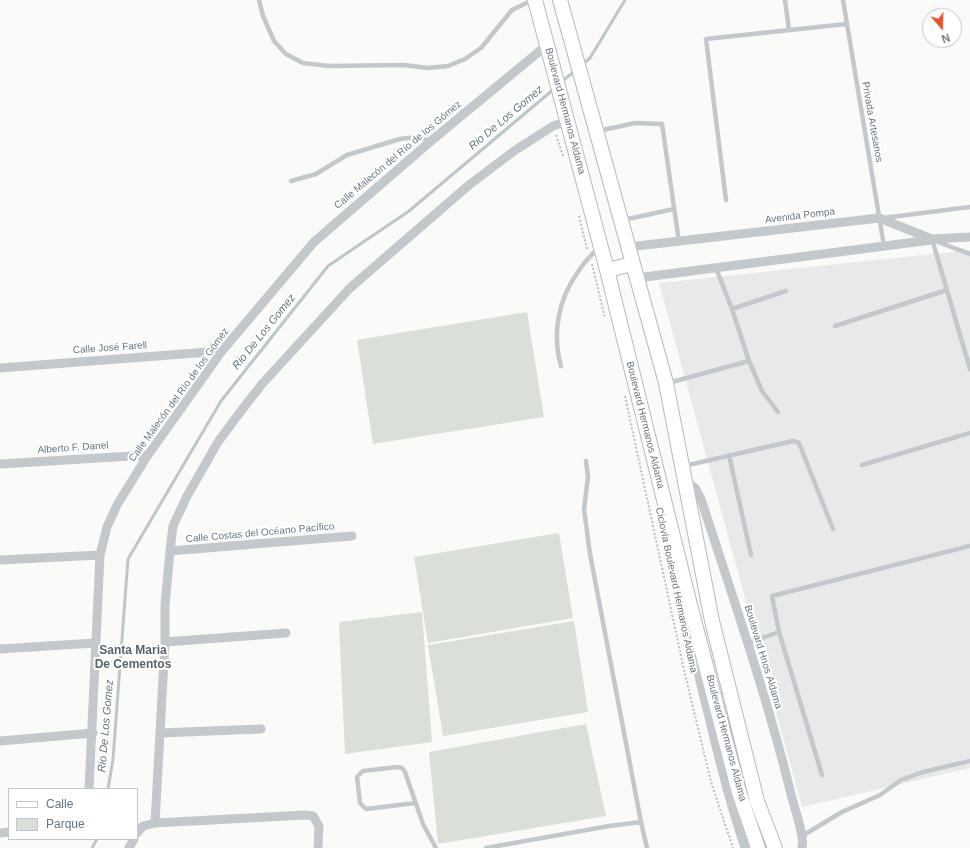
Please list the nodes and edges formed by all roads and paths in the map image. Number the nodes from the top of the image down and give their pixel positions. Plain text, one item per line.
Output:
1 (259, 0) edge
2 (534, 0) edge
3 (560, 0) edge
4 (785, 0) edge
5 (843, 0) edge
6 (846, 24) junction
7 (789, 30) junction
8 (549, 51) junction
9 (567, 116) junction
10 (553, 126) junction
11 (596, 131) junction
12 (431, 141) junction
13 (564, 160) dead end
14 (291, 181) dead end
15 (726, 200) dead end
16 (970, 207) edge
17 (674, 209) junction
18 (578, 212) dead end
19 (879, 218) junction
20 (621, 220) junction
21 (970, 237) edge
22 (932, 239) junction
23 (679, 242) junction
24 (601, 246) junction
25 (884, 246) junction
26 (628, 247) junction
27 (970, 254) edge
28 (590, 258) junction
29 (633, 264) junction
30 (716, 268) junction
31 (607, 270) junction
32 (637, 278) junction
33 (947, 290) junction
34 (786, 291) dead end
35 (732, 309) junction
36 (606, 319) dead end
37 (835, 326) dead end
38 (222, 351) junction
39 (968, 353) edge
40 (749, 361) junction
41 (561, 366) dead end
42 (0, 368) edge
43 (970, 369) edge
44 (666, 383) junction
45 (623, 389) dead end
46 (778, 412) dead end
47 (970, 433) edge
48 (148, 455) junction
49 (729, 455) junction
50 (586, 461) dead end
51 (0, 464) edge
52 (862, 464) dead end
53 (682, 466) junction
54 (685, 481) junction
55 (833, 529) dead end
56 (352, 536) dead end
57 (970, 546) edge
58 (170, 551) junction
59 (100, 555) junction
60 (751, 555) dead end
61 (0, 560) edge
62 (690, 605) junction
63 (779, 632) junction
64 (286, 633) dead end
65 (165, 642) junction
66 (95, 643) junction
67 (748, 643) junction
68 (0, 649) edge
69 (261, 729) dead end
70 (93, 733) junction
71 (160, 733) junction
72 (0, 740) edge
73 (970, 761) edge
74 (822, 775) dead end
75 (88, 788) edge
76 (415, 803) junction
77 (641, 822) junction
78 (155, 823) junction
79 (138, 832) edge
80 (802, 836) junction
81 (318, 848) edge
82 (436, 848) edge
83 (486, 848) edge
84 (647, 848) edge
85 (733, 848) edge
86 (745, 848) edge
87 (758, 848) edge
88 (775, 848) edge
89 (802, 848) edge

1 - 2 lane
2 - 8 main road, Boulevard Hermanos Aldama
3 - 11 main road, Boulevard Hermanos Aldama
4 - 7 lane
5 - 6 lane, Privada Artesanos
6 - 7 lane
6 - 19 lane, Privada Artesanos
7 - 15 lane
8 - 9 main road, Boulevard Hermanos Aldama
8 - 12 street, Calle Malecón del Río de los Gómez
9 - 10 street
9 - 24 main road, Boulevard Hermanos Aldama
10 - 13 path
10 - 58 street
11 - 17 lane
11 - 20 main road, Boulevard Hermanos Aldama
12 - 14 lane
12 - 38 street, Calle Malecón del Río de los Gómez
16 - 19 lane
17 - 20 lane
17 - 23 lane
18 - 28 path
19 - 22 street, Avenida Pompa
19 - 23 street, Avenida Pompa
19 - 25 lane, Privada Artesanos
20 - 26 main road, Boulevard Hermanos Aldama
21 - 22 street, Avenida Pompa
22 - 25 street
22 - 27 lane
22 - 33 lane
23 - 26 street, Avenida Pompa
24 - 28 lane
24 - 31 main road, Boulevard Hermanos Aldama
25 - 30 street
26 - 29 main road, Boulevard Hermanos Aldama
28 - 36 path
28 - 41 lane
29 - 31 main road
29 - 32 main road, Boulevard Hermanos Aldama
30 - 32 street
30 - 35 lane
31 - 62 main road, Boulevard Hermanos Aldama
32 - 44 main road, Boulevard Hermanos Aldama
33 - 37 lane
33 - 39 lane
34 - 35 lane
35 - 40 lane
38 - 42 street, Calle José Farell
38 - 48 street, Calle Malecón del Río de los Gómez
39 - 43 lane
40 - 44 lane
40 - 46 lane
44 - 53 main road, Boulevard Hermanos Aldama
45 - 85 path, Ciclovía Boulevard Hermanos Aldama
47 - 52 lane
48 - 51 street, Alberto F. Danel
48 - 59 street, Calle Malecón del Río de los Gómez
49 - 53 lane
49 - 55 lane
49 - 60 lane
50 - 77 lane
53 - 54 main road, Boulevard Hermanos Aldama
54 - 67 street, Boulevard Hnos Aldama
54 - 88 main road, Boulevard Hermanos Aldama
56 - 58 street, Calle Costas del Océano Pacífico
57 - 63 lane
58 - 65 street
59 - 61 street
59 - 66 street, Calle Malecón del Río de los Gómez
62 - 86 street
62 - 87 main road, Boulevard Hermanos Aldama
63 - 67 lane
63 - 74 lane
64 - 65 street
65 - 71 street
66 - 68 street
66 - 70 street, Calle Malecón del Río de los Gómez
67 - 80 street, Boulevard Hnos Aldama
69 - 71 street
70 - 72 street
70 - 75 street, Calle Malecón del Río de los Gómez
71 - 78 street
73 - 80 lane
76 - 76 lane
76 - 82 lane
77 - 83 lane
77 - 84 lane
78 - 79 street
78 - 81 street
80 - 89 street, Boulevard Hnos Aldama

